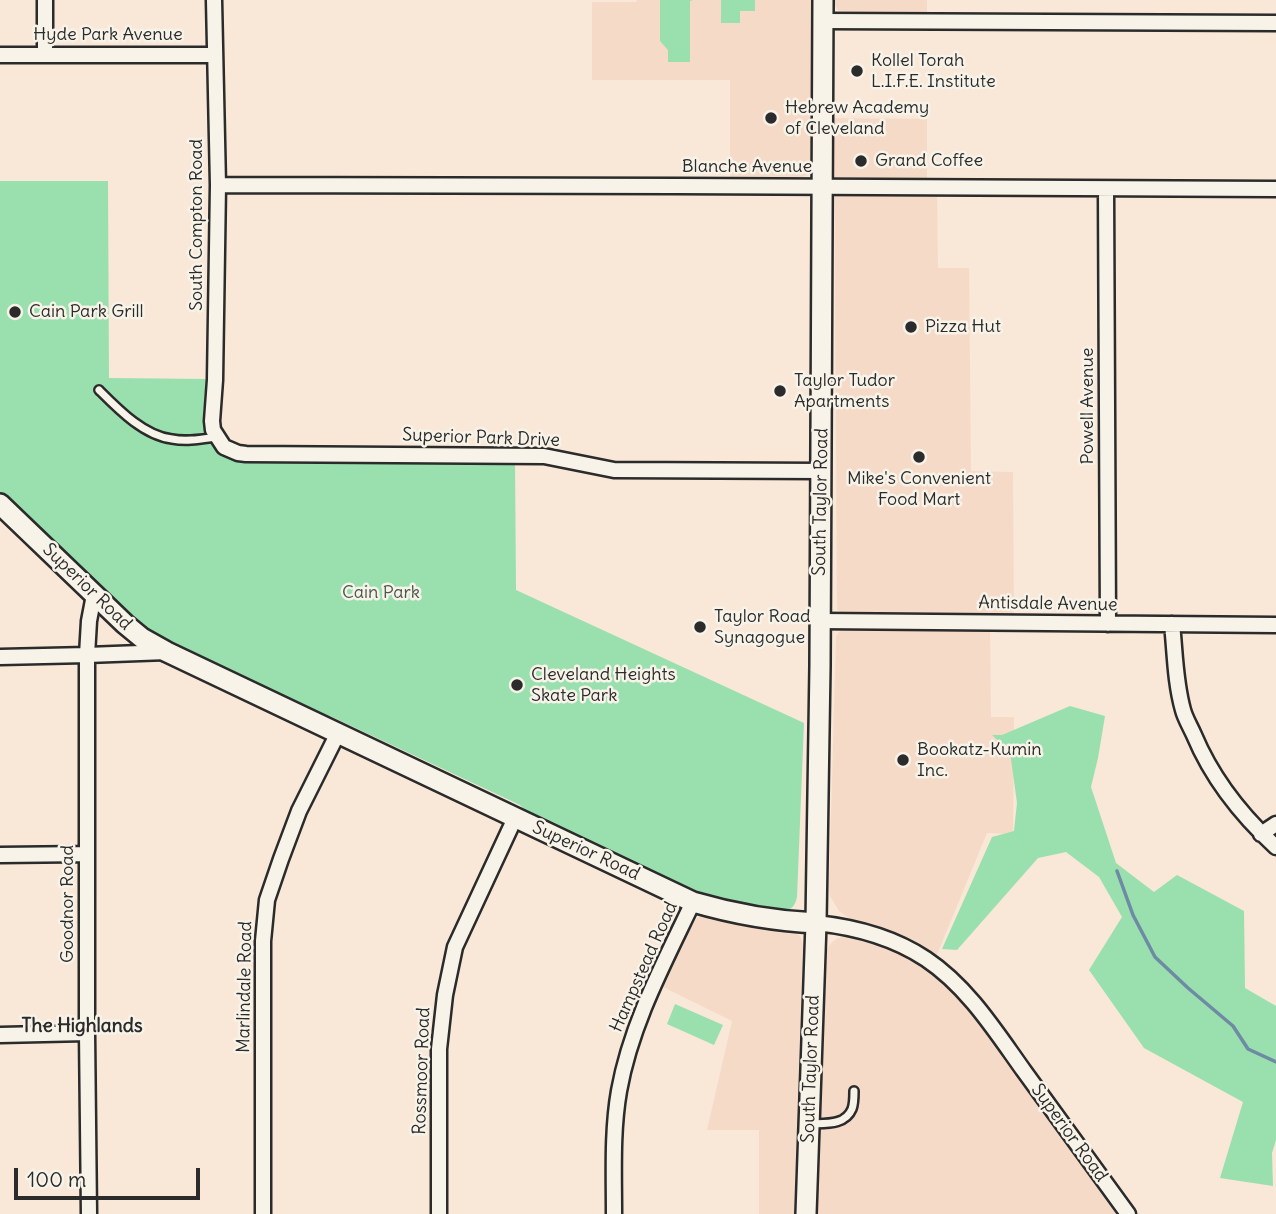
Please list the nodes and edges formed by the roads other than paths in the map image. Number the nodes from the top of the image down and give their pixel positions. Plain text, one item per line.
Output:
1 (46, 0) edge
2 (214, 0) edge
3 (823, 0) edge
4 (823, 21) junction
5 (1276, 23) edge
6 (0, 55) edge
7 (46, 55) junction
8 (215, 55) junction
9 (218, 185) junction
10 (823, 187) junction
11 (1106, 189) junction
12 (1276, 189) edge
13 (99, 390) dead end
14 (220, 442) junction
15 (821, 471) junction
16 (0, 504) edge
17 (94, 595) junction
18 (820, 621) junction
19 (1108, 624) junction
20 (1172, 624) junction
21 (1276, 625) edge
22 (167, 652) junction
23 (87, 655) junction
24 (0, 657) edge
25 (338, 733) junction
26 (516, 818) junction
27 (1276, 824) edge
28 (1261, 834) junction
29 (1276, 847) edge
30 (87, 854) junction
31 (0, 855) edge
32 (693, 902) junction
33 (816, 923) junction
34 (87, 1033) junction
35 (0, 1035) edge
36 (854, 1091) dead end
37 (809, 1124) junction
38 (89, 1214) edge
39 (263, 1214) edge
40 (439, 1214) edge
41 (614, 1214) edge
42 (806, 1214) edge
43 (1128, 1214) edge

1 - 7 street
2 - 8 street, South Compton Road
3 - 4 main road, South Taylor Road
4 - 5 street
4 - 10 main road, South Taylor Road
6 - 7 street, Hyde Park Avenue
7 - 8 street, Hyde Park Avenue
8 - 9 street, South Compton Road
9 - 10 street, Blanche Avenue
9 - 14 street, South Compton Road
10 - 11 street, Blanche Avenue
10 - 15 main road, South Taylor Road
11 - 12 street, Blanche Avenue
11 - 19 street, Powell Avenue
13 - 14 lane
14 - 15 street, Superior Park Drive
15 - 18 main road, South Taylor Road
16 - 17 main road, Superior Road
17 - 22 main road, Superior Road
17 - 23 street, Goodnor Road
18 - 19 street, Antisdale Avenue
18 - 33 main road, South Taylor Road
19 - 20 street, Antisdale Avenue
20 - 21 street, Antisdale Avenue
20 - 28 street
22 - 23 street
22 - 25 main road, Superior Road
23 - 24 street
23 - 30 street, Goodnor Road
25 - 26 main road, Superior Road
25 - 39 street, Marlindale Road
26 - 32 main road, Superior Road
26 - 40 street, Rossmoor Road
27 - 28 street
28 - 29 street
30 - 31 street
30 - 34 street, Goodnor Road
32 - 33 main road, Superior Road
32 - 41 street, Hampstead Road
33 - 37 main road, South Taylor Road
33 - 43 street, Superior Road
34 - 35 street
34 - 38 street, Goodnor Road
36 - 37 lane
37 - 42 main road, South Taylor Road

